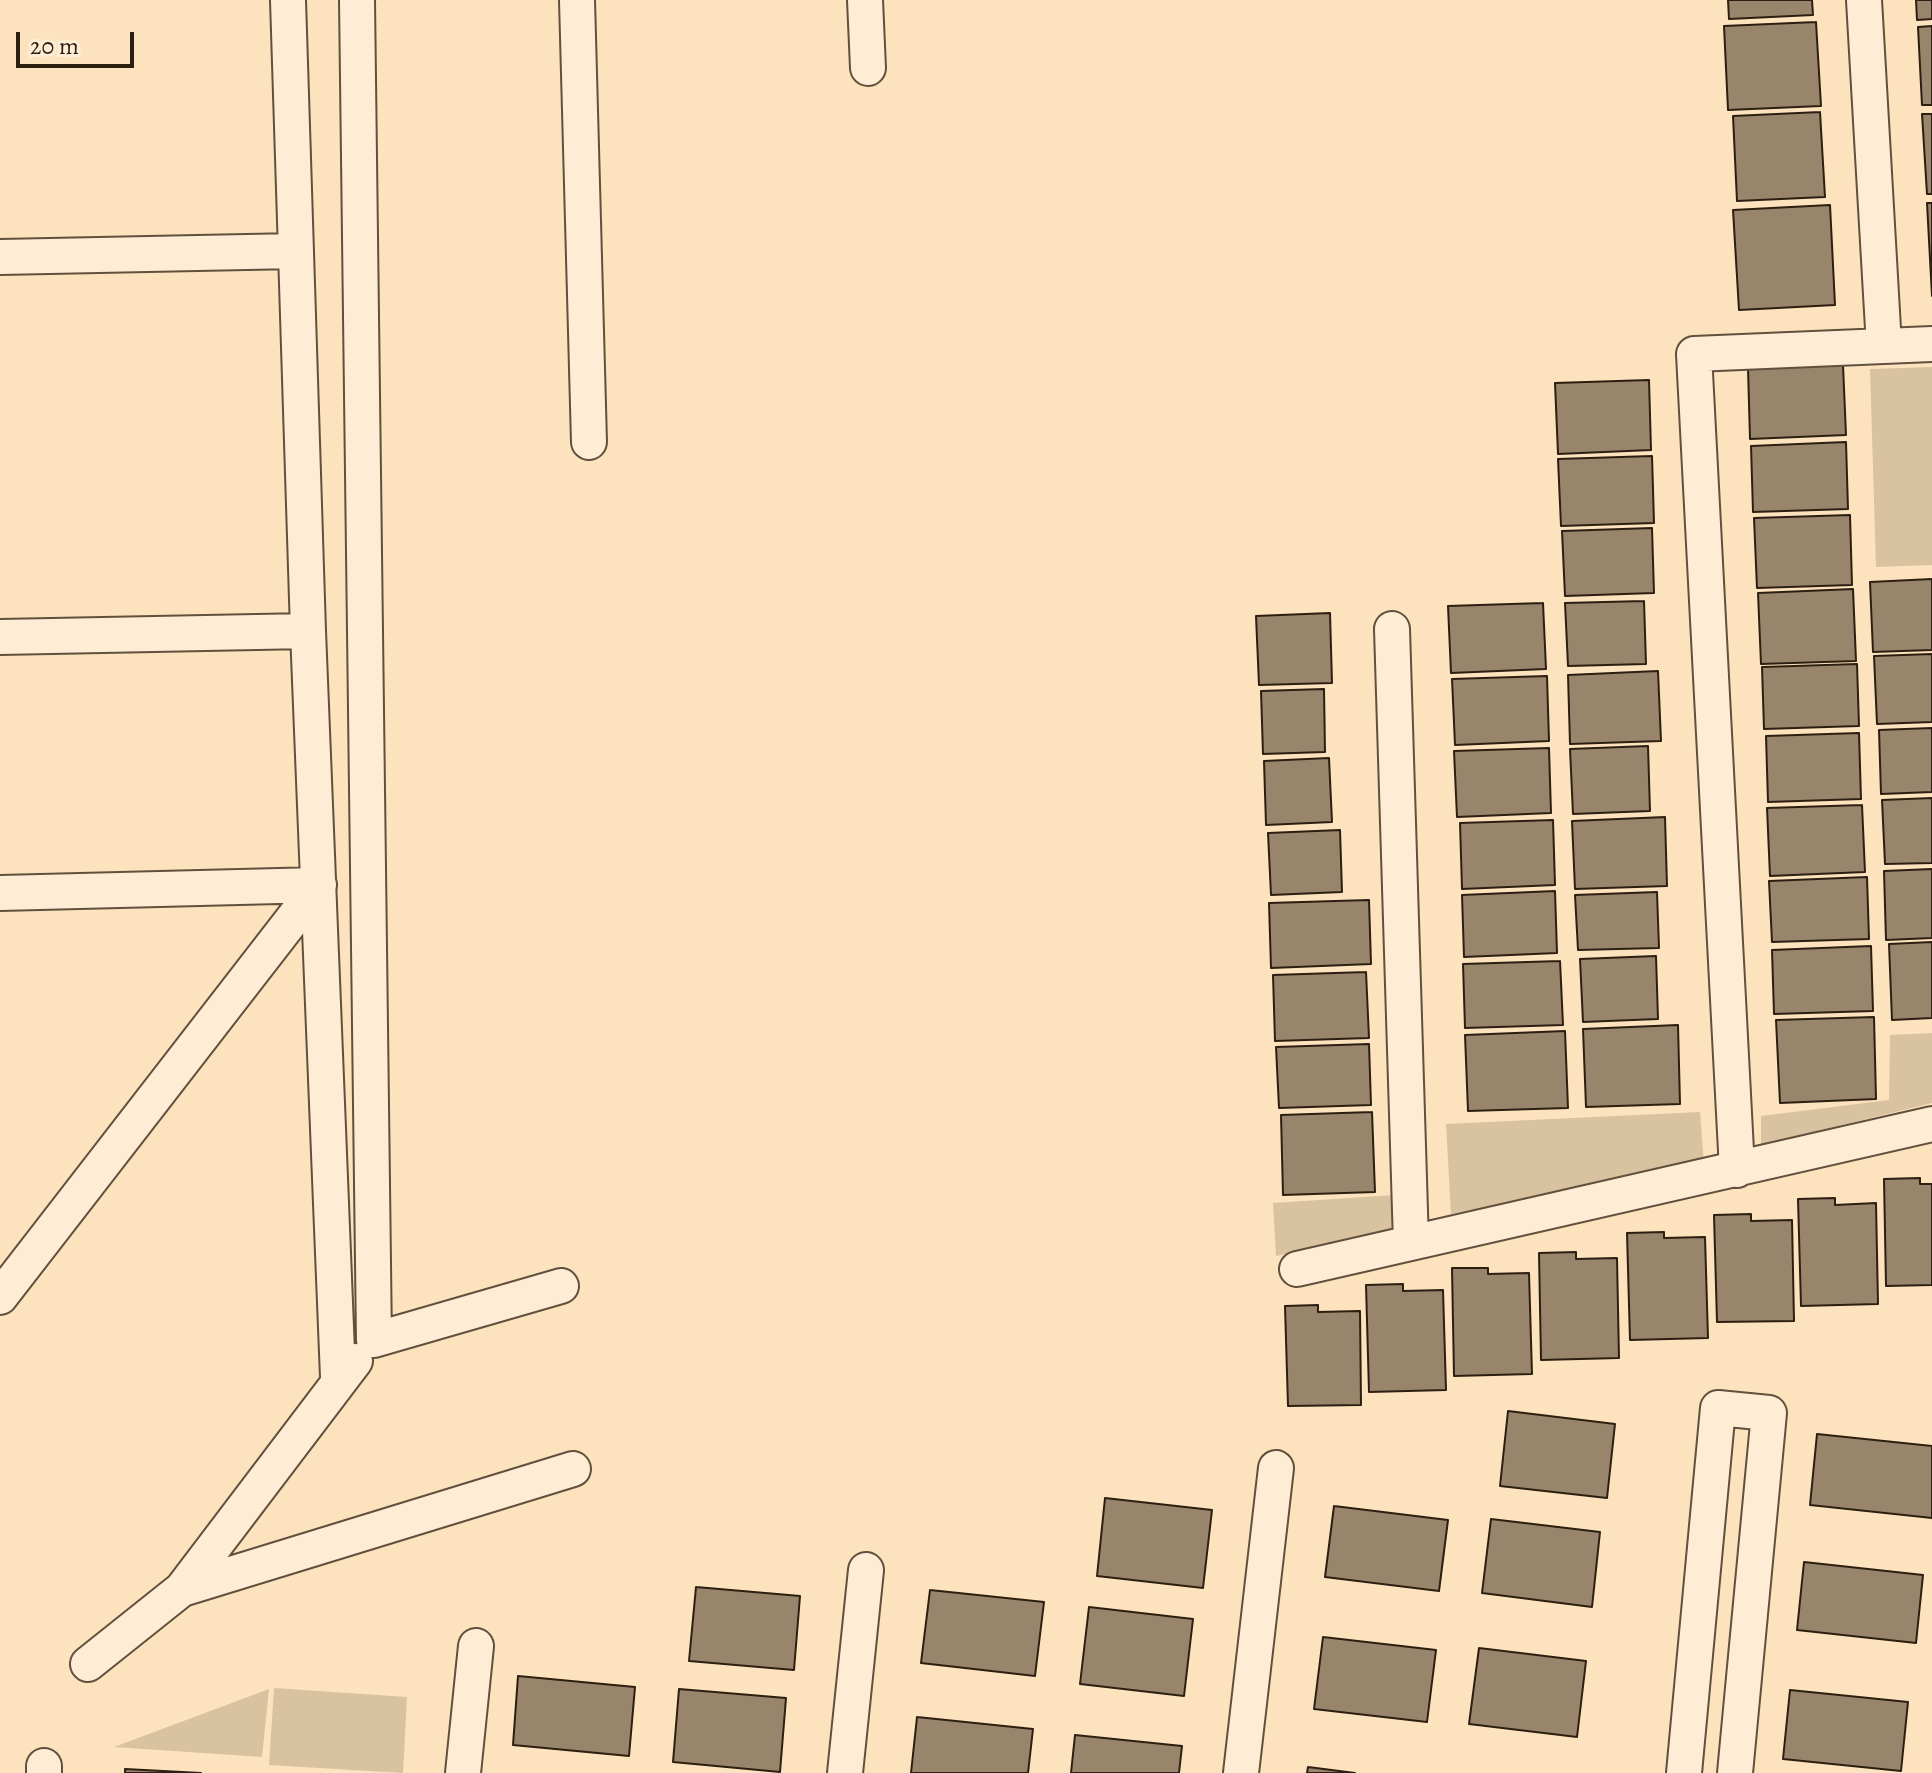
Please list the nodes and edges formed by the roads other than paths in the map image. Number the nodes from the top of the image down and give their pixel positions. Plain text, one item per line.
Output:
1 (288, 0) edge
2 (357, 0) edge
3 (577, 0) edge
4 (865, 0) edge
5 (1864, 0) edge
6 (868, 68) dead end
7 (296, 251) junction
8 (0, 257) edge
9 (1932, 344) edge
10 (1884, 346) junction
11 (589, 442) dead end
12 (1392, 629) dead end
13 (308, 631) junction
14 (0, 637) edge
15 (319, 885) junction
16 (0, 893) edge
17 (1932, 1124) edge
18 (1737, 1170) junction
19 (1411, 1243) junction
20 (1297, 1269) dead end
21 (561, 1286) dead end
22 (0, 1297) edge
23 (374, 1340) junction
24 (338, 1377) junction
25 (1276, 1468) dead end
26 (573, 1469) dead end
27 (866, 1570) dead end
28 (182, 1589) junction
29 (476, 1646) dead end
30 (88, 1664) dead end
31 (463, 1773) edge
32 (845, 1773) edge
33 (1241, 1773) edge
34 (1684, 1773) edge
35 (1735, 1773) edge

1 - 7 street
2 - 23 street
3 - 11 street
4 - 6 street
5 - 10 street
7 - 8 street
7 - 13 street
9 - 10 street
10 - 18 street
12 - 19 street
13 - 14 street
13 - 15 street
15 - 16 street
15 - 22 street
15 - 24 street
17 - 18 street
18 - 19 street
19 - 20 street
21 - 23 street
23 - 24 street
24 - 28 street
25 - 33 street
26 - 28 street
27 - 32 street
28 - 30 street
29 - 31 street
34 - 35 street

